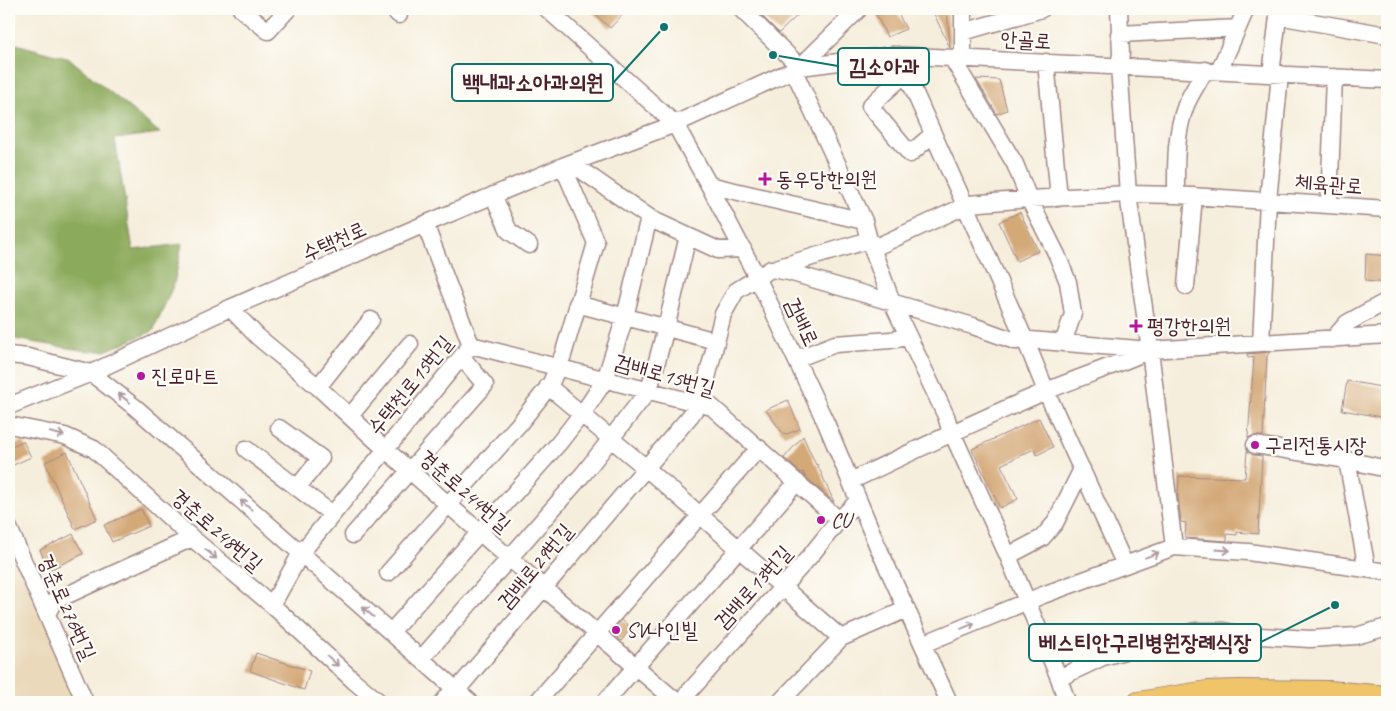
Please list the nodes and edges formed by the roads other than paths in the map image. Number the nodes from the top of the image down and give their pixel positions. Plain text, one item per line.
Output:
1 (242, 9) edge
2 (288, 9) edge
3 (740, 9) edge
4 (858, 9) edge
5 (963, 9) edge
6 (1042, 9) edge
7 (1118, 9) edge
8 (1246, 9) edge
9 (555, 11) edge
10 (1279, 12) edge
11 (1238, 28) junction
12 (963, 32) junction
13 (1119, 34) junction
14 (1387, 35) edge
15 (898, 55) junction
16 (958, 58) junction
17 (1046, 62) junction
18 (1119, 66) junction
19 (797, 69) junction
20 (1212, 71) junction
21 (906, 73) junction
22 (1275, 74) junction
23 (1334, 77) junction
24 (1387, 80) edge
25 (675, 124) junction
26 (933, 134) junction
27 (567, 164) junction
28 (709, 185) junction
29 (1128, 194) junction
30 (493, 195) junction
31 (1176, 195) junction
32 (1194, 196) junction
33 (1059, 198) junction
34 (1029, 199) junction
35 (1268, 201) junction
36 (1329, 204) junction
37 (965, 206) junction
38 (1387, 209) edge
39 (648, 217) junction
40 (864, 221) junction
41 (425, 224) junction
42 (688, 236) junction
43 (869, 240) junction
44 (530, 245) dead end
45 (743, 249) junction
46 (764, 273) junction
47 (1186, 286) dead end
48 (1387, 301) edge
49 (892, 302) junction
50 (577, 304) junction
51 (230, 308) junction
52 (625, 317) junction
53 (371, 320) dead end
54 (666, 328) junction
55 (1387, 334) edge
56 (908, 337) junction
57 (1333, 339) junction
58 (1025, 340) junction
59 (716, 341) junction
60 (1063, 343) junction
61 (1261, 343) junction
62 (410, 344) dead end
63 (1150, 350) junction
64 (467, 351) junction
65 (9, 355) edge
66 (796, 359) junction
67 (38, 360) junction
68 (556, 368) junction
69 (91, 373) junction
70 (605, 380) junction
71 (548, 386) junction
72 (318, 387) junction
73 (649, 390) junction
74 (45, 391) junction
75 (1046, 391) junction
76 (699, 403) junction
77 (9, 406) edge
78 (582, 414) junction
79 (350, 416) junction
80 (9, 425) edge
81 (279, 428) dead end
82 (952, 433) junction
83 (611, 439) junction
84 (1255, 445) dead end
85 (246, 448) dead end
86 (759, 448) junction
87 (385, 449) junction
88 (1347, 460) junction
89 (646, 468) junction
90 (1082, 469) junction
91 (1387, 469) edge
92 (410, 471) junction
93 (851, 481) junction
94 (797, 482) junction
95 (297, 488) junction
96 (858, 501) junction
97 (448, 504) junction
98 (332, 514) junction
99 (700, 515) junction
100 (839, 520) junction
101 (9, 528) edge
102 (480, 533) junction
103 (353, 535) dead end
104 (192, 538) junction
105 (1174, 547) junction
106 (739, 548) junction
107 (301, 553) junction
108 (1008, 556) junction
109 (509, 558) junction
110 (1125, 564) junction
111 (1367, 569) junction
112 (1387, 572) edge
113 (388, 573) dead end
114 (783, 586) junction
115 (544, 588) junction
116 (1027, 602) junction
117 (272, 605) junction
118 (907, 609) junction
119 (47, 614) junction
120 (1387, 627) edge
121 (391, 632) junction
122 (597, 634) junction
123 (841, 638) junction
124 (923, 644) junction
125 (421, 659) junction
126 (635, 667) junction
127 (1059, 678) junction
128 (456, 691) junction
129 (1329, 691) junction
130 (1387, 696) edge
131 (85, 702) edge
132 (380, 702) edge
133 (443, 702) edge
134 (470, 702) edge
135 (537, 702) edge
136 (605, 702) edge
137 (678, 702) edge
138 (780, 702) edge
139 (948, 702) edge
140 (1067, 702) edge
141 (1138, 702) edge
142 (1296, 702) edge
143 (1302, 702) edge
144 (1380, 702) edge

1 - 2 street
3 - 19 street
4 - 19 street
5 - 12 street
6 - 12 street
7 - 13 street
8 - 11 street
9 - 25 street, 검배로
10 - 14 street
10 - 22 street
11 - 13 street
11 - 20 street
12 - 16 street
13 - 18 street
15 - 16 street, 안골로
15 - 19 street, 안골로
15 - 21 street
16 - 17 street, 안골로
16 - 34 street
17 - 18 street, 안골로
17 - 33 street
18 - 20 street, 안골로
18 - 29 street
19 - 25 street, 안골로
19 - 40 street
20 - 22 street, 안골로
20 - 31 street
21 - 26 street
21 - 26 street
22 - 23 street, 안골로
22 - 35 street
23 - 24 street, 안골로
23 - 36 street
25 - 27 street, 수택천로
25 - 28 street, 검배로
26 - 37 street
27 - 30 street, 수택천로
27 - 39 street
27 - 50 street
28 - 40 street
28 - 45 street, 검배로
29 - 31 street, 체육관로
29 - 33 street, 체육관로
29 - 63 street
30 - 41 street, 수택천로
30 - 44 street
31 - 32 street, 체육관로
32 - 35 street, 체육관로
32 - 47 street
33 - 34 street, 체육관로
34 - 37 street, 체육관로
34 - 60 street
35 - 36 street, 체육관로
35 - 61 street
36 - 38 street, 체육관로
37 - 43 street, 검배로29번길
37 - 58 street
39 - 42 street
39 - 52 street
40 - 43 street
41 - 51 street, 수택천로
41 - 64 street, 수택천로15번길
42 - 45 street
42 - 54 street
43 - 46 street, 검배로29번길
43 - 49 street
45 - 46 street, 검배로
46 - 49 street
46 - 59 street, 검배로29번길
46 - 66 street, 검배로
48 - 57 street
49 - 56 street
49 - 58 street
50 - 52 street
50 - 68 street
51 - 69 street, 수택천로
51 - 72 street, 경춘로244번길
52 - 54 street
52 - 70 street
53 - 72 street
54 - 59 street
54 - 73 street
55 - 57 street
56 - 66 street
56 - 82 street
57 - 61 street
58 - 60 street
58 - 75 street
59 - 76 street, 검배로29번길
60 - 63 street
61 - 63 street
62 - 79 street
63 - 75 street
63 - 105 street
64 - 68 street, 검배로15번길
64 - 87 street, 수택천로15번길
64 - 92 street
65 - 67 street
66 - 93 street, 검배로
67 - 69 street
67 - 74 street
68 - 70 street, 검배로15번길
68 - 71 street
69 - 74 street, 수택천로
107 -> 69 street
70 - 73 street, 검배로15번길
70 - 78 street
71 - 78 street
71 - 97 street
72 - 79 street, 경춘로244번길
73 - 76 street, 검배로15번길
73 - 83 street
74 - 77 street, 수택천로
75 - 82 street
75 - 90 street
76 - 86 street, 검배로15번길
76 - 89 street, 검배로29번길
78 - 83 street
78 - 102 street
79 - 87 street, 경춘로244번길
80 -> 104 street, 경춘로248번길
81 - 95 street
82 - 93 street
82 - 108 street
83 - 89 street
83 - 109 street
84 - 88 street
85 - 95 street
86 - 94 street, 검배로15번길
86 - 99 street
87 - 92 street, 경춘로244번길
87 - 98 street, 수택천로15번길
88 - 91 street
88 - 111 street
89 - 99 street
89 - 115 street, 검배로29번길
90 - 108 street
90 - 110 street
92 - 97 street, 경춘로244번길
92 - 103 street
93 - 96 street, 검배로
94 - 100 street, 검배로15번길
94 - 106 street
95 - 98 street
96 - 100 street, 검배로13번길
96 - 118 street, 검배로
97 - 102 street, 경춘로244번길
97 - 113 street
98 - 107 street, 수택천로15번길
99 - 106 street
99 - 122 street
100 - 114 street, 검배로13번길
101 - 119 street, 경춘로276번길
102 - 109 street, 경춘로244번길
102 - 121 street
104 -> 117 street, 경춘로248번길
104 - 119 street
110 -> 105 street
105 -> 111 street
106 - 114 street
106 - 126 street
107 - 117 street, 수택천로15번길
121 -> 107 street
108 - 116 street
109 - 115 street, 경춘로244번길
109 - 125 street
110 - 116 street
111 - 112 street
114 - 123 street
114 - 137 street, 검배로13번길
115 - 122 street, 경춘로244번길
115 - 128 street, 검배로29번길
124 -> 116 street
116 - 127 street
117 -> 132 street, 경춘로248번길
118 - 123 street
118 - 124 street, 검배로
119 - 131 street, 경춘로276번길
120 - 127 street
121 - 125 street
122 - 126 street, 경춘로244번길
122 - 135 street
123 - 138 street
124 - 139 street, 검배로
125 - 128 street
126 - 136 street
126 - 137 street, 경춘로244번길
127 - 140 street
128 - 133 street, 검배로29번길
128 - 134 street
129 - 130 main road
129 - 141 main road
129 - 144 street
142 - 143 street

